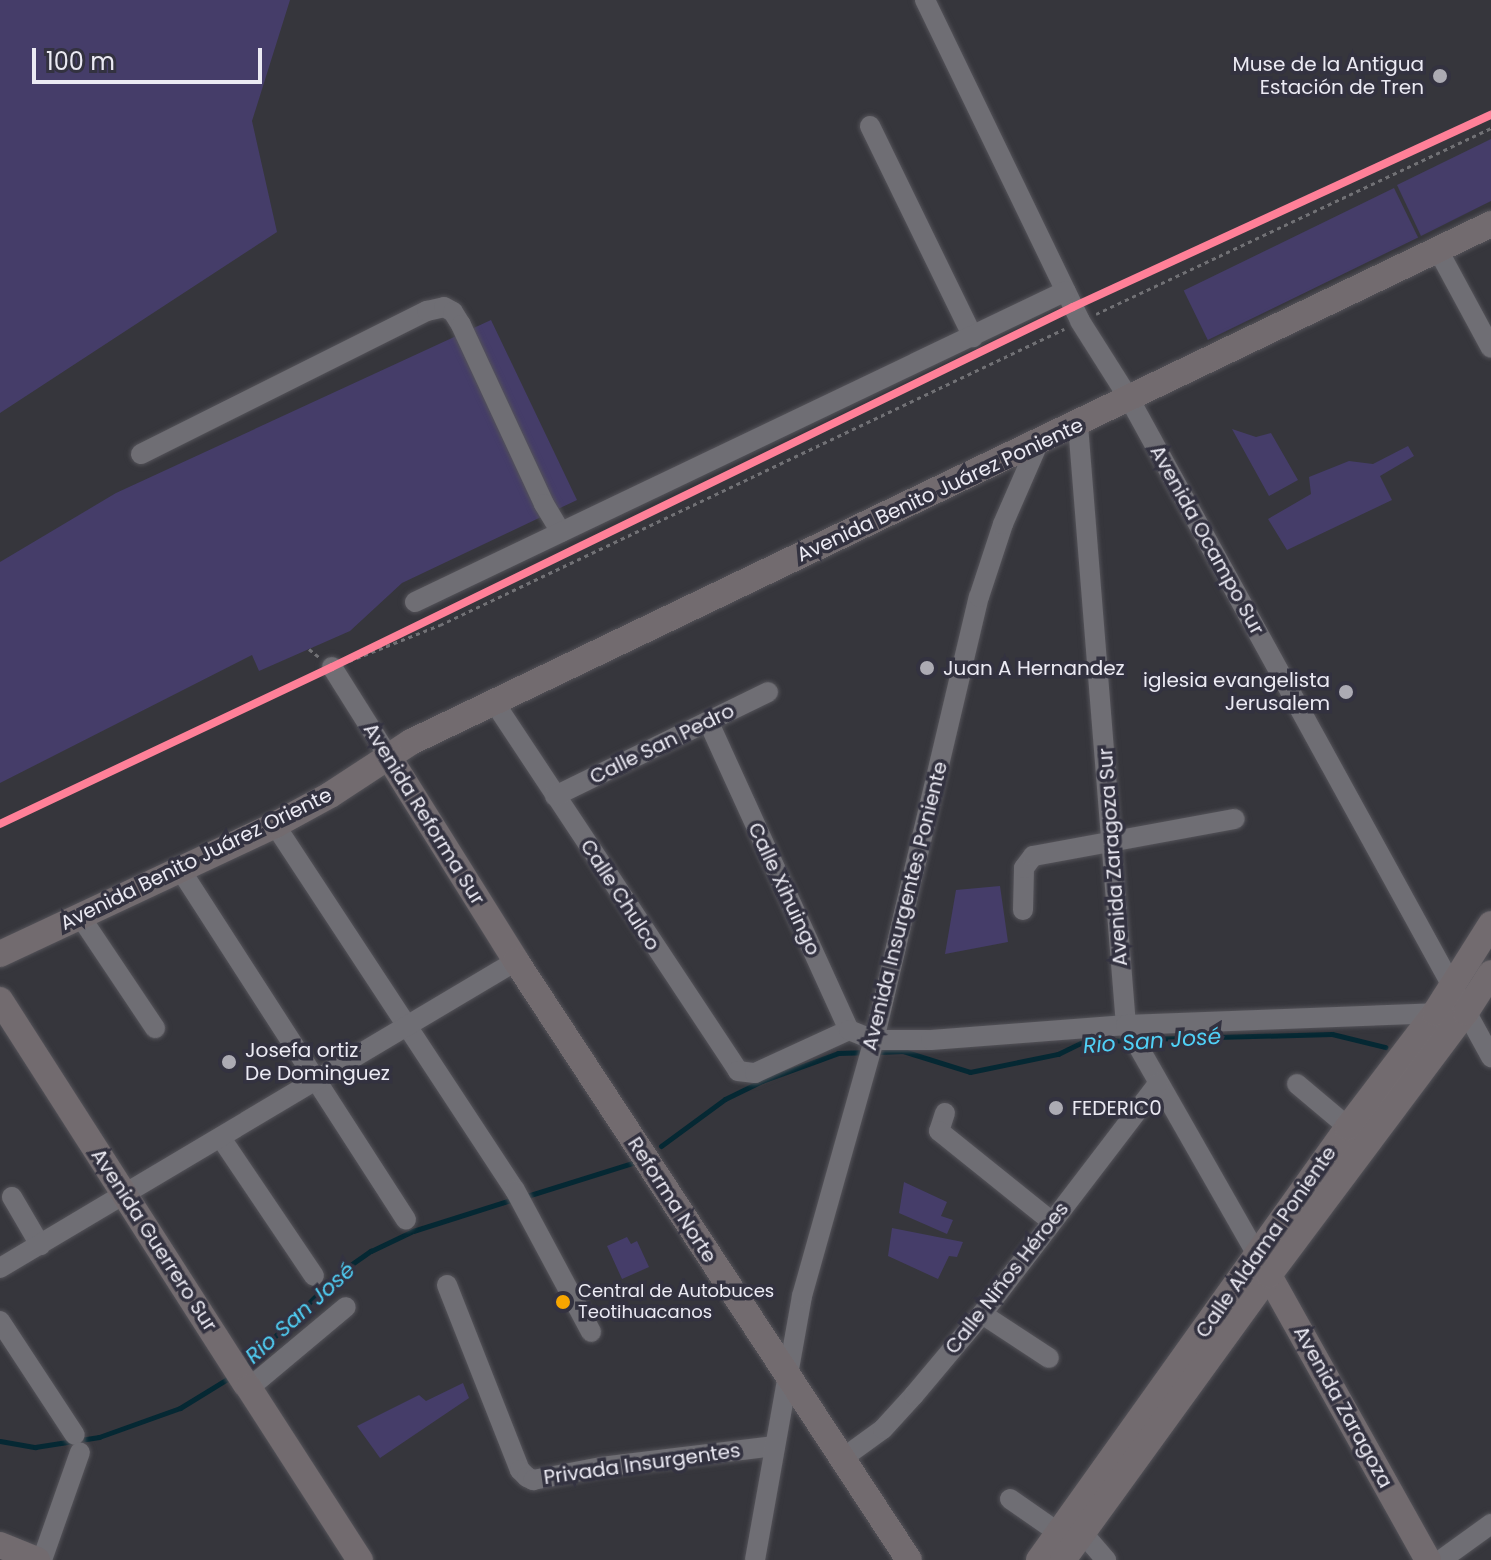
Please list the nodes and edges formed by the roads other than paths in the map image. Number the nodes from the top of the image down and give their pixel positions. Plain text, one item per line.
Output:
1 (925, 0) edge
2 (870, 126) dead end
3 (1491, 224) edge
4 (1438, 250) junction
5 (1066, 291) junction
6 (973, 337) junction
7 (1491, 348) edge
8 (1130, 400) junction
9 (1078, 425) junction
10 (1038, 444) junction
11 (141, 454) dead end
12 (561, 532) junction
13 (415, 602) dead end
14 (332, 667) road end
15 (768, 692) dead end
16 (494, 702) junction
17 (709, 723) junction
18 (388, 756) junction
19 (555, 796) junction
20 (1235, 819) dead end
21 (275, 825) junction
22 (1111, 843) junction
23 (180, 869) junction
24 (1023, 910) dead end
25 (80, 916) junction
26 (1491, 924) edge
27 (0, 954) edge
28 (516, 961) junction
29 (1491, 973) edge
30 (1453, 985) junction
31 (0, 1000) edge
32 (1466, 1012) junction
33 (1435, 1013) junction
34 (407, 1024) junction
35 (155, 1028) dead end
36 (849, 1030) junction
37 (1128, 1030) junction
38 (871, 1050) junction
39 (1491, 1057) edge
40 (316, 1079) junction
41 (1158, 1084) junction
42 (1297, 1084) dead end
43 (944, 1123) dead end
44 (1348, 1127) junction
45 (221, 1138) junction
46 (125, 1193) junction
47 (12, 1197) dead end
48 (406, 1220) dead end
49 (1051, 1221) junction
50 (40, 1245) junction
51 (1263, 1265) junction
52 (0, 1268) edge
53 (314, 1276) dead end
54 (447, 1285) dead end
55 (346, 1307) dead end
56 (982, 1314) junction
57 (0, 1321) edge
58 (591, 1332) dead end
59 (1049, 1358) dead end
60 (786, 1372) junction
61 (243, 1379) junction
62 (775, 1446) junction
63 (843, 1458) junction
64 (1010, 1499) dead end
65 (1491, 1524) edge
66 (1071, 1528) junction
67 (0, 1545) edge
68 (40, 1560) edge
69 (360, 1560) edge
70 (755, 1560) edge
71 (909, 1560) edge
72 (1039, 1560) edge
73 (1063, 1560) edge
74 (1106, 1560) edge
75 (1428, 1560) edge
76 (1441, 1560) edge

1 - 5 street, Avenida Ocampo Sur
2 - 6 street
3 - 4 main road, Avenida Benito Juárez Poniente
4 - 7 street
4 - 8 main road, Avenida Benito Juárez Poniente
5 - 6 street
5 - 8 street, Avenida Ocampo Sur
6 - 12 street
8 - 9 main road, Avenida Benito Juárez Poniente
8 - 30 street, Avenida Ocampo Sur
9 - 10 main road, Avenida Benito Juárez Poniente
9 - 22 street, Avenida Zaragoza Sur
10 - 16 main road, Avenida Benito Juárez Poniente
10 - 38 street, Avenida Insurgentes Poniente
11 - 12 street
12 - 13 street
14 - 18 street, Avenida Reforma Sur
15 - 17 street, Calle San Pedro
16 - 18 main road, Avenida Benito Juárez Poniente
16 - 19 street, Calle Chulco
17 - 19 street, Calle San Pedro
17 - 36 street, Calle Xihuingo
18 - 21 main road, Avenida Benito Juárez Oriente
18 - 28 main road, Avenida Reforma Sur
19 - 36 street, Calle Chulco
20 - 22 street
21 - 23 main road, Avenida Benito Juárez Oriente
21 - 34 street
22 - 24 street
22 - 37 street, Avenida Zaragoza Sur
23 - 25 main road, Avenida Benito Juárez Oriente
23 - 40 street
25 - 27 main road, Avenida Benito Juárez Oriente
25 - 35 street
26 - 30 main road, Calle Aldama Poniente
28 - 34 street
28 - 60 main road, Reforma Norte
29 - 32 main road, Calle Aldama Poniente
30 - 32 street, Avenida Ocampo Sur
30 - 33 main road, Calle Aldama Poniente
31 - 46 main road, Avenida Guerrero Sur
32 - 39 street, Avenida Ocampo Sur
32 - 51 main road, Calle Aldama Poniente
33 - 37 street
33 - 44 main road, Calle Aldama Poniente
34 - 40 street
34 - 58 street
36 - 38 street
37 - 38 street
37 - 41 street, Avenida Zaragoza Sur
38 - 60 street, Avenida Insurgentes Poniente
40 - 45 street
40 - 48 street
41 - 49 street, Calle Niños Héroes
41 - 51 street, Avenida Zaragoza Sur
42 - 44 street
43 - 49 street
44 - 51 main road, Calle Aldama Poniente
45 - 46 street
45 - 53 street
46 - 50 street
46 - 61 main road, Avenida Guerrero Sur
47 - 50 street
49 - 56 street, Calle Niños Héroes
50 - 52 street
51 - 66 main road, Calle Aldama Poniente
51 - 75 main road, Avenida Zaragoza
54 - 62 street, Privada Insurgentes
55 - 61 street
56 - 59 street
56 - 63 street, Calle Niños Héroes
57 - 68 street
60 - 62 street, Avenida Insurgentes Poniente
60 - 63 main road, Reforma Norte
61 - 69 main road, Avenida Guerrero Sur
62 - 70 street, Avenida Insurgentes Poniente
63 - 71 main road, Reforma Norte
64 - 66 street
65 - 76 street
66 - 72 main road, Calle Aldama Poniente
66 - 73 main road, Calle Aldama Poniente
66 - 74 street
67 - 68 main road

